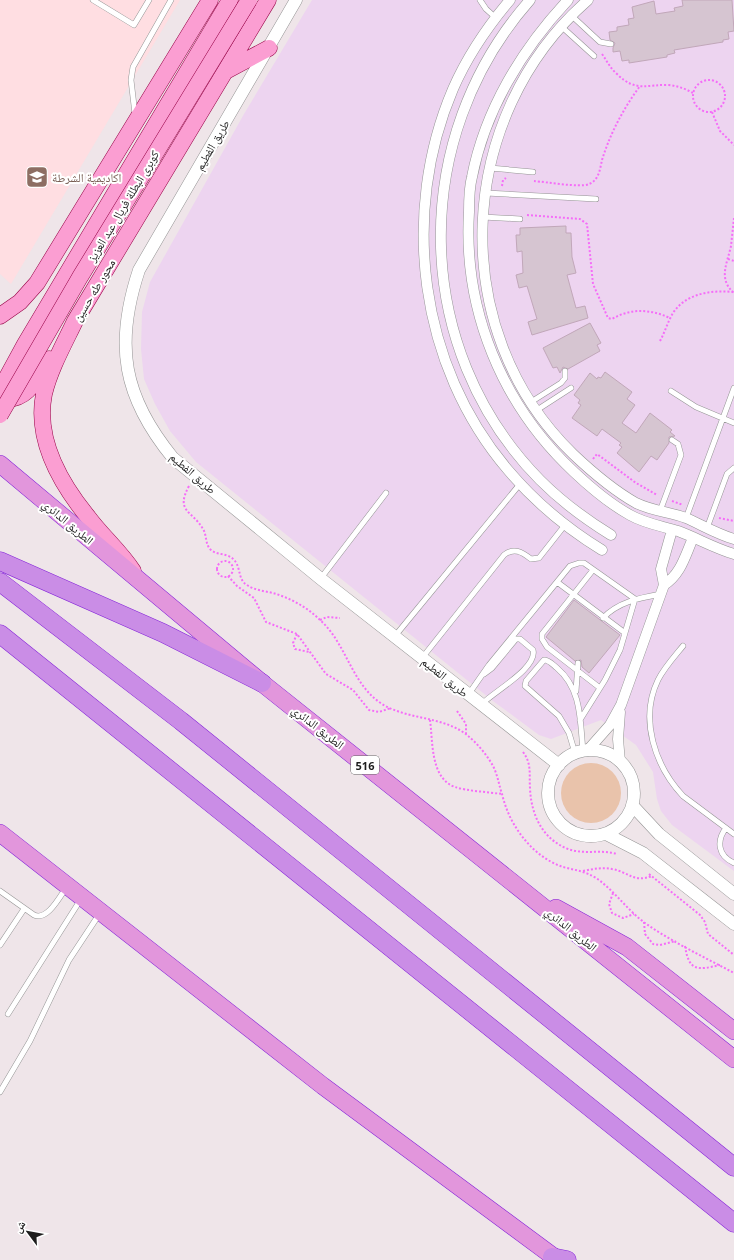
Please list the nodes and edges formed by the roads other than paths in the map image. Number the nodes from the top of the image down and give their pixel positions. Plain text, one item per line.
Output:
1 (93, 0) edge
2 (149, 0) edge
3 (171, 0) edge
4 (210, 0) edge
5 (230, 0) edge
6 (249, 0) edge
7 (268, 0) edge
8 (296, 0) edge
9 (480, 0) edge
10 (510, 0) edge
11 (530, 0) edge
12 (568, 0) edge
13 (588, 0) edge
14 (572, 15) junction
15 (496, 18) junction
16 (561, 26) junction
17 (611, 44) dead end
18 (269, 48) junction
19 (594, 56) dead end
20 (225, 72) junction
21 (136, 121) junction
22 (488, 125) junction
23 (440, 128) junction
24 (501, 130) junction
25 (455, 132) junction
26 (490, 168) junction
27 (533, 172) dead end
28 (485, 192) junction
29 (596, 199) dead end
30 (483, 217) junction
31 (520, 219) dead end
32 (468, 258) junction
33 (483, 258) junction
34 (37, 283) junction
35 (0, 316) edge
36 (75, 321) junction
37 (0, 322) edge
38 (565, 371) dead end
39 (517, 379) junction
40 (506, 384) junction
41 (571, 388) dead end
42 (734, 388) edge
43 (0, 390) edge
44 (671, 391) dead end
45 (0, 398) edge
46 (534, 406) junction
47 (0, 414) edge
48 (723, 419) junction
49 (734, 423) edge
50 (672, 440) dead end
51 (0, 464) edge
52 (734, 468) edge
53 (520, 484) junction
54 (614, 488) junction
55 (386, 493) dead end
56 (606, 499) junction
57 (660, 511) junction
58 (686, 518) junction
59 (565, 525) junction
60 (707, 528) junction
61 (672, 530) junction
62 (611, 535) dead end
63 (692, 538) junction
64 (734, 539) edge
65 (602, 550) dead end
66 (734, 554) edge
67 (0, 561) edge
68 (593, 570) junction
69 (321, 579) junction
70 (0, 582) edge
71 (557, 582) junction
72 (143, 585) junction
73 (662, 589) junction
74 (574, 595) junction
75 (635, 599) junction
76 (603, 618) junction
77 (625, 633) junction
78 (0, 634) edge
79 (394, 637) junction
80 (683, 646) dead end
81 (422, 658) junction
82 (578, 663) dead end
83 (576, 670) junction
84 (484, 674) junction
85 (262, 683) junction
86 (600, 688) junction
87 (576, 694) junction
88 (468, 695) junction
89 (481, 705) junction
90 (621, 705) junction
91 (580, 720) junction
92 (582, 752) junction
93 (620, 762) junction
94 (559, 765) junction
95 (632, 805) junction
96 (726, 828) junction
97 (0, 833) edge
98 (606, 834) junction
99 (734, 834) edge
100 (0, 843) edge
101 (21, 851) junction
102 (734, 863) edge
103 (68, 887) junction
104 (0, 891) edge
105 (734, 894) edge
106 (531, 897) junction
107 (82, 898) junction
108 (24, 909) junction
109 (100, 912) junction
110 (734, 924) edge
111 (0, 945) edge
112 (8, 1014) dead end
113 (734, 1031) edge
114 (734, 1060) edge
115 (0, 1092) edge
116 (734, 1167) edge
117 (734, 1223) edge
118 (559, 1259) edge

1 - 2 lane
3 - 21 lane
4 - 21 main road
5 - 43 main road, كوبرى البطلة فريال عبد العزيز
6 - 47 main road, كوبرى البطلة فريال عبد العزيز, bridge
7 - 20 main road, محور طه حسين
8 - 18 street, طريق الفطيم
9 - 15 lane
10 - 15 street
11 - 25 street
12 - 22 street
13 - 14 street
14 - 16 street
14 - 17 lane
15 - 23 street
16 - 19 lane
16 - 24 street
18 - 20 main road
18 - 69 street, طريق الفطيم
20 - 36 main road, محور طه حسين
21 - 34 main road
22 - 24 street
22 - 32 street
23 - 25 street
23 - 53 street
24 - 26 street
25 - 62 street
26 - 27 lane
26 - 28 street
28 - 29 lane
28 - 30 street
30 - 31 lane
30 - 33 street
32 - 33 street
32 - 40 street
33 - 39 street
34 - 35 main road
34 - 37 main road
36 - 45 main road
36 - 72 main road, محور طه حسين
38 - 46 lane
39 - 40 street
39 - 46 street
40 - 56 street
41 - 46 lane
42 - 48 lane
44 - 48 lane
46 - 54 street
48 - 49 lane
48 - 58 lane
50 - 57 lane
51 - 72 highway, الطريق الدائري / 516
52 - 60 lane
53 - 59 street
53 - 79 lane
54 - 56 street
54 - 57 street
55 - 69 lane
56 - 61 street
57 - 58 street
58 - 60 street
59 - 65 street
59 - 81 lane
60 - 64 street
61 - 63 street
61 - 73 street
63 - 66 street
63 - 73 street
67 - 85 highway, 516
68 - 71 lane
68 - 74 lane
68 - 75 lane
69 - 79 street, طريق الفطيم
70 - 116 highway
71 - 74 lane
71 - 84 lane
72 - 85 highway, الطريق الدائري / 516
73 - 75 lane
73 - 90 street
74 - 76 lane
74 - 83 lane
75 - 76 lane
75 - 77 lane
76 - 77 lane
77 - 86 lane
78 - 117 highway
79 - 81 street, طريق الفطيم
80 - 96 lane
81 - 88 street, طريق الفطيم
82 - 83 lane
83 - 86 lane
83 - 87 lane
84 - 88 lane
84 - 89 lane
85 - 106 highway, الطريق الدائري / 516
86 - 91 lane
87 - 91 lane
87 - 92 lane
88 - 89 street, طريق الفطيم
89 - 94 street, طريق الفطيم
90 - 92 street
90 - 93 street
91 - 92 lane
92 - 93 street
92 - 94 street
93 - 95 street
94 - 98 street
95 - 98 street
95 - 105 street
96 - 99 lane
96 - 102 lane
97 - 101 highway
98 - 110 street
100 - 101 main road
101 - 103 highway
103 - 107 highway
103 - 108 lane
104 - 108 lane
106 - 113 highway
106 - 114 highway, الطريق الدائري / 516
107 - 109 highway
107 - 112 lane
108 - 111 lane
109 - 115 lane
109 - 118 highway

